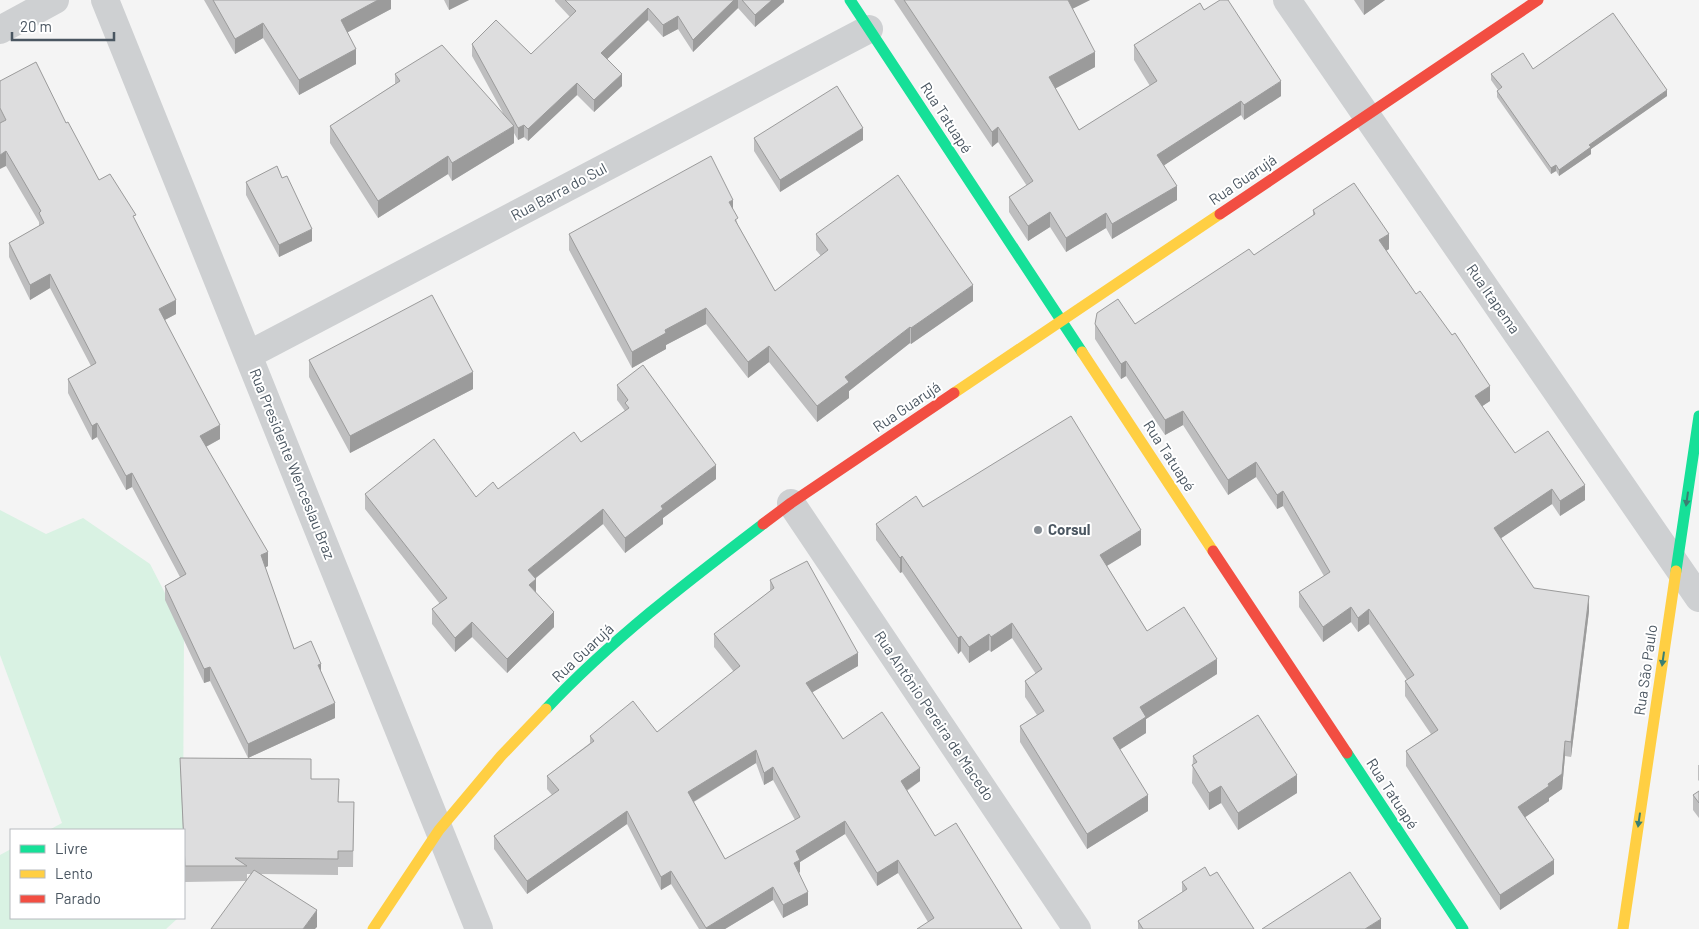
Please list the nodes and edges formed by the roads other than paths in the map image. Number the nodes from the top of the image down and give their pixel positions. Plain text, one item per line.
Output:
1 (55, 0) edge
2 (105, 0) edge
3 (850, 0) edge
4 (1288, 0) edge
5 (1538, 0) edge
6 (869, 29) junction
7 (0, 30) edge
8 (1367, 115) junction
9 (1061, 320) junction
10 (248, 355) junction
11 (1699, 416) edge
12 (791, 503) junction
13 (1677, 566) junction
14 (1699, 598) edge
15 (439, 830) junction
16 (373, 929) edge
17 (479, 929) edge
18 (1077, 929) edge
19 (1464, 929) edge
20 (1623, 929) edge

1 - 7 street
2 - 10 street, Rua Presidente Wenceslau Braz
3 - 6 street, Rua Tatuapé
4 - 8 street, Rua Itapema
5 - 8 street, Rua Guarujá
6 - 9 street, Rua Tatuapé
6 - 10 street, Rua Barra do Sul
8 - 9 street, Rua Guarujá
8 - 13 street, Rua Itapema
9 - 12 street, Rua Guarujá
9 - 19 street, Rua Tatuapé
10 - 15 street, Rua Presidente Wenceslau Braz
11 -> 13 street, Rua São Paulo
12 - 15 street, Rua Guarujá
12 - 18 street, Rua Antônio Pereira de Macedo
13 - 14 street, Rua Itapema
13 -> 20 street, Rua São Paulo
15 - 16 street, Rua Guarujá
15 - 17 street, Rua Presidente Wenceslau Braz

